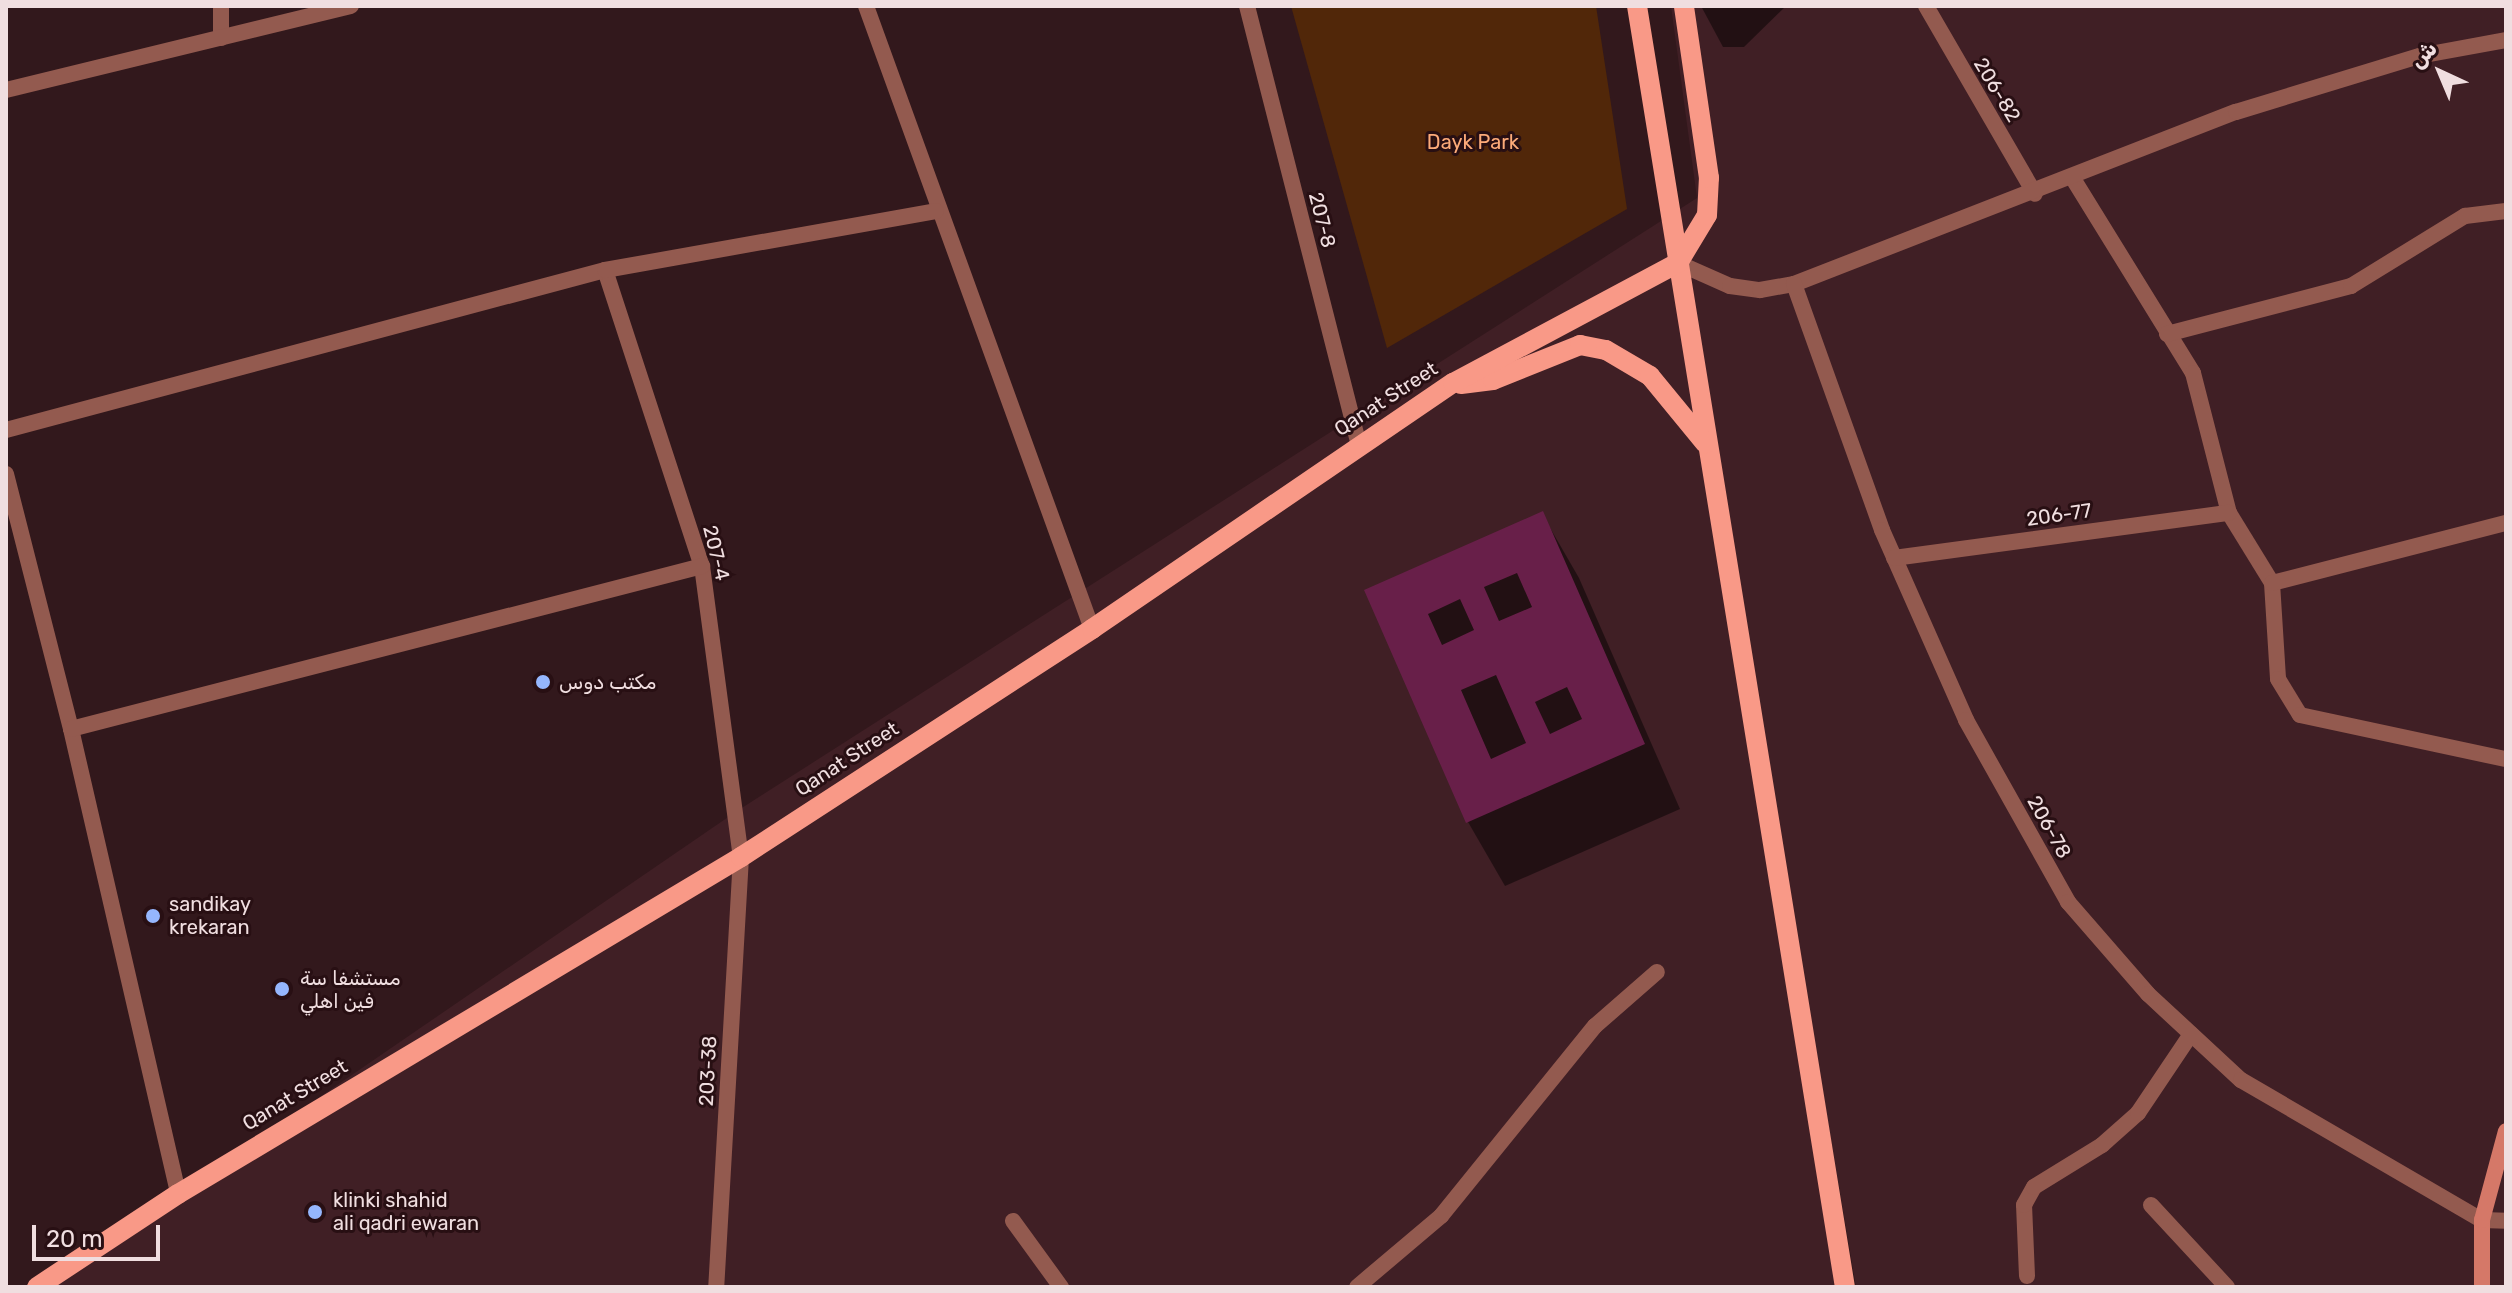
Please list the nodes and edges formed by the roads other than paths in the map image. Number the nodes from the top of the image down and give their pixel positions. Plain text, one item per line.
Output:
1 (221, 6) edge
2 (351, 6) edge
3 (866, 6) edge
4 (1247, 6) edge
5 (1637, 6) edge
6 (1684, 6) edge
7 (1926, 6) edge
8 (221, 38) junction
9 (2506, 40) edge
10 (6, 90) edge
11 (2072, 177) junction
12 (2035, 194) junction
13 (936, 211) junction
14 (2506, 211) edge
15 (1678, 263) junction
16 (605, 270) junction
17 (1794, 284) junction
18 (2167, 334) junction
19 (1453, 383) junction
20 (6, 430) edge
21 (1359, 445) junction
22 (1708, 446) junction
23 (6, 474) edge
24 (2229, 513) junction
25 (2506, 523) edge
26 (1894, 558) junction
27 (702, 566) junction
28 (2272, 583) junction
29 (1092, 629) junction
30 (71, 729) junction
31 (2506, 759) edge
32 (741, 857) junction
33 (1657, 972) dead end
34 (2191, 1034) junction
35 (2506, 1131) edge
36 (178, 1194) junction
37 (2151, 1205) dead end
38 (2482, 1220) junction
39 (1013, 1221) dead end
40 (2506, 1221) edge
41 (2027, 1276) dead end
42 (37, 1287) edge
43 (716, 1287) edge
44 (1061, 1287) edge
45 (1357, 1287) edge
46 (1845, 1287) edge
47 (2227, 1287) edge
48 (2482, 1287) edge

1 - 8 street
2 - 8 street
3 - 13 street
4 - 21 street, 207-8
5 - 15 main road
6 - 15 main road
7 - 12 street, 206-82
8 - 10 street
9 - 11 street
11 - 12 street
11 - 18 street
12 - 17 street
13 - 16 street
13 - 29 street
14 - 18 street
15 - 17 street
15 - 19 main road, Qanat Street
15 - 22 main road
16 - 20 street
16 - 27 street, 207-4
17 - 26 street, 206-78
18 - 24 street
19 - 21 main road, Qanat Street
19 - 22 main road
21 - 29 main road, Qanat Street
22 - 46 main road
23 - 30 street
24 - 26 street, 206-77
24 - 28 street
25 - 28 street
26 - 34 street, 206-78
27 - 30 street
27 - 32 street, 207-4
28 - 31 street
29 - 32 main road, Qanat Street
30 - 36 street
32 - 36 main road, Qanat Street
32 - 43 street, 203-38
33 - 45 street
34 - 38 street, 206-78
34 - 41 street
35 - 38 street
36 - 42 main road, Qanat Street
37 - 47 street
38 - 40 street
38 - 48 street
39 - 44 street

